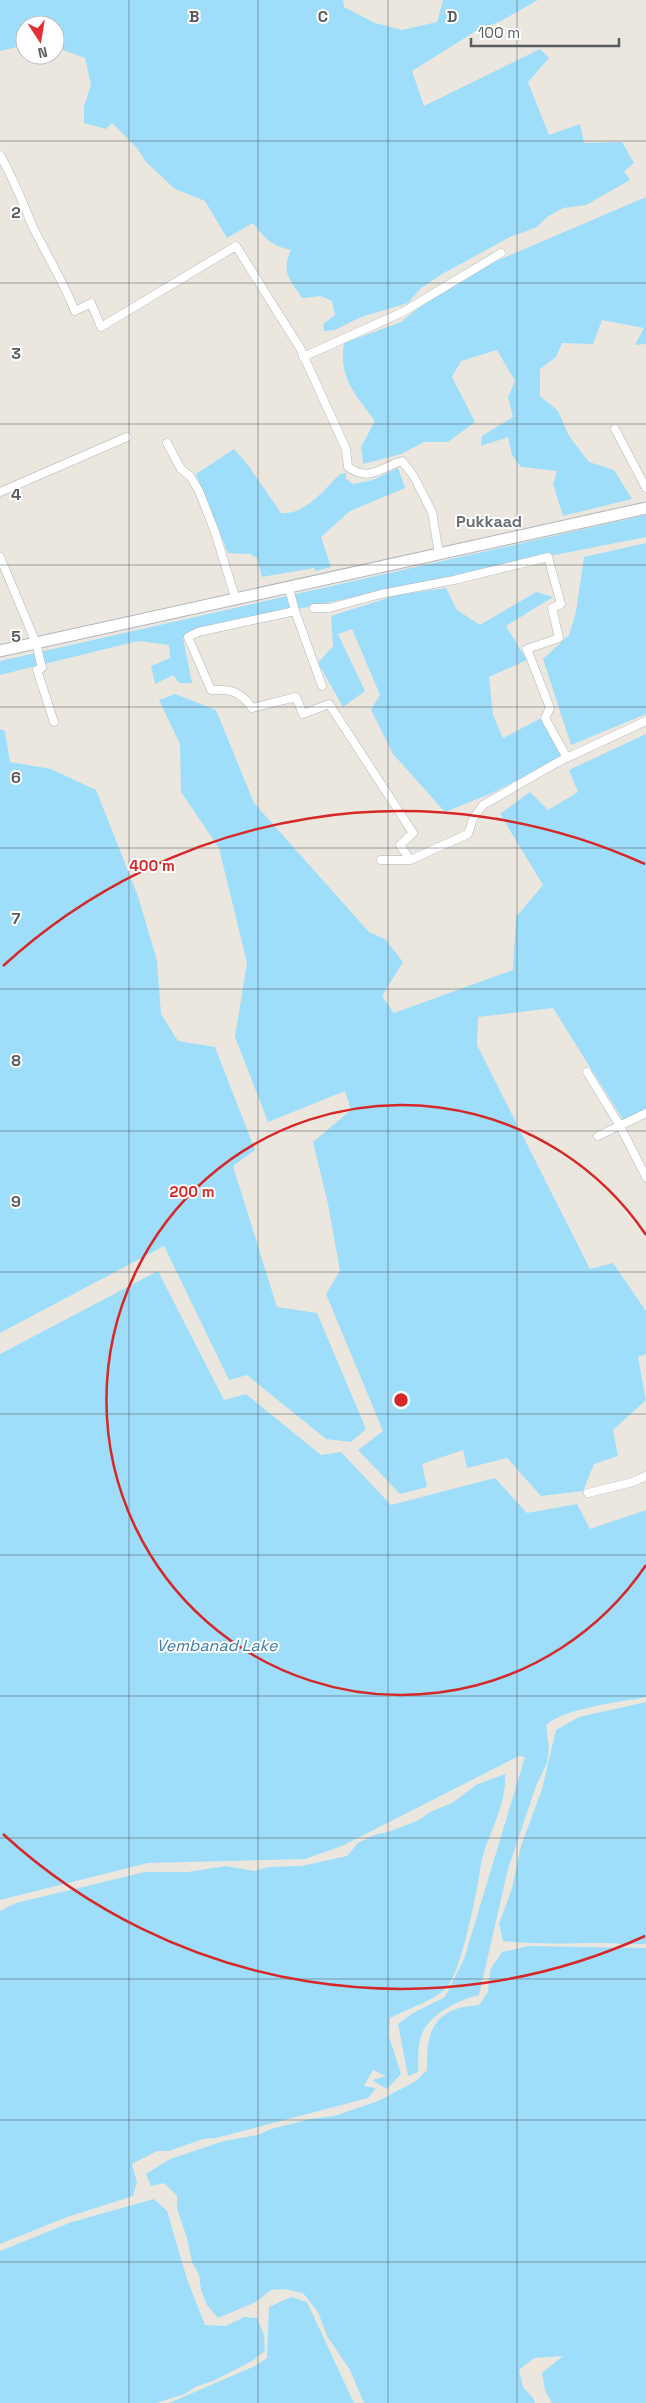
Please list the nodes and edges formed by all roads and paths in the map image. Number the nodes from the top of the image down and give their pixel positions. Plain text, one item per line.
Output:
1 (0, 155) edge
2 (501, 253) dead end
3 (303, 357) junction
4 (615, 429) dead end
5 (127, 437) dead end
6 (167, 443) dead end
7 (646, 488) edge
8 (0, 492) edge
9 (646, 508) edge
10 (440, 554) junction
11 (0, 557) edge
12 (289, 588) junction
13 (236, 600) junction
14 (314, 608) dead end
15 (296, 611) junction
16 (36, 643) junction
17 (0, 651) edge
18 (322, 686) dead end
19 (646, 721) edge
20 (54, 722) dead end
21 (568, 758) junction
22 (381, 860) dead end
23 (410, 860) junction
24 (587, 1072) dead end
25 (646, 1112) edge
26 (620, 1126) junction
27 (598, 1136) dead end
28 (646, 1177) edge
29 (646, 1476) edge
30 (588, 1494) dead end

1 - 3 street
2 - 3 street
3 - 10 street
4 - 7 street
5 - 8 street
6 - 13 street
9 - 10 street
10 - 12 street
11 - 16 street
12 - 13 street
12 - 15 street
13 - 16 street
14 - 21 street
15 - 18 street
15 - 23 street
16 - 17 street
16 - 20 street
19 - 21 street
21 - 23 street
22 - 23 street
24 - 26 street
25 - 26 street
26 - 27 street
26 - 28 street
29 - 30 street

